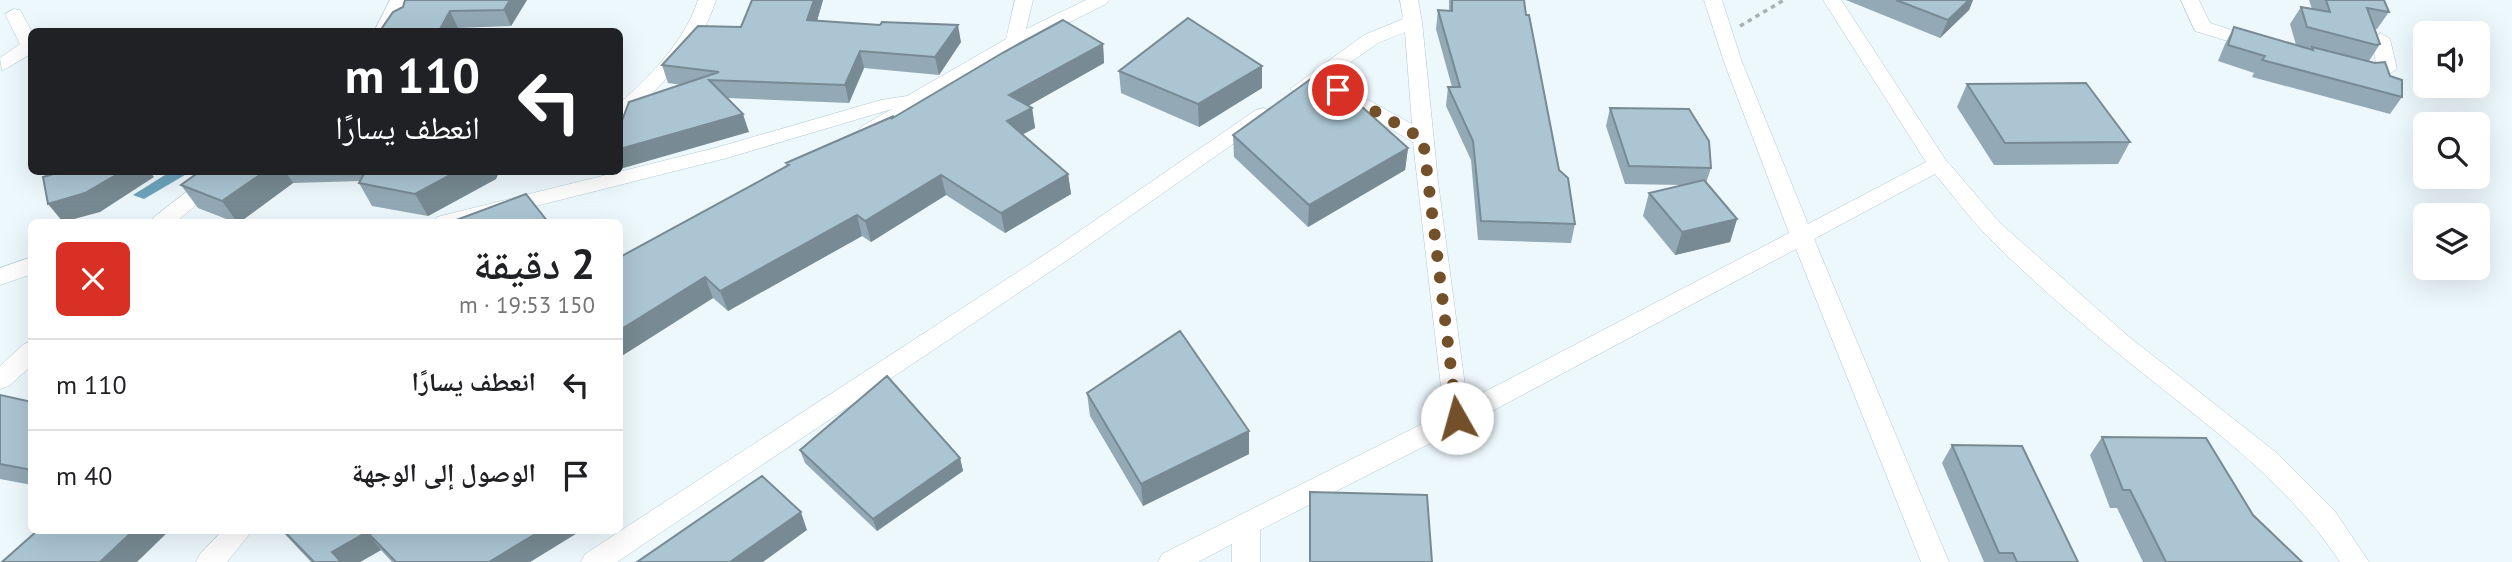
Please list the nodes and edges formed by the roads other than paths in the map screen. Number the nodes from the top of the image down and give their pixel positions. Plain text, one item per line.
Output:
1 (399, 0) edge
2 (707, 0) edge
3 (1024, 0) edge
4 (1100, 0) edge
5 (1713, 0) edge
6 (1832, 0) edge
7 (2190, 0) edge
8 (1411, 11) edge
9 (14, 14) dead end
10 (385, 28) edge
11 (2381, 39) edge
12 (28, 41) edge
13 (1015, 42) junction
14 (28, 47) edge
15 (2274, 48) edge
16 (2337, 64) edge
17 (1, 69) edge
18 (1316, 78) junction
19 (908, 104) junction
20 (623, 110) edge
21 (853, 139) edge
22 (1423, 139) junction
23 (1938, 164) junction
24 (221, 175) edge
25 (568, 175) edge
26 (560, 194) junction
27 (166, 219) edge
28 (457, 219) edge
29 (1802, 237) junction
30 (28, 266) edge
31 (0, 277) edge
32 (28, 354) edge
33 (0, 380) edge
34 (1457, 418) junction
35 (1247, 524) junction
36 (236, 534) edge
37 (601, 560) edge
38 (210, 562) edge
39 (1172, 562) edge
40 (1245, 562) edge
41 (1935, 562) edge
42 (2355, 562) edge

1 - 10 street
2 - 20 street
3 - 13 street
4 - 13 street
5 - 29 street
6 - 23 street
7 - 15 street
8 - 18 street
8 - 22 street
9 - 12 street
11 - 16 street
13 - 19 street
14 - 17 street
18 - 22 street
18 - 37 street
19 - 21 street
19 - 26 street
22 - 34 street
23 - 29 street
23 - 42 street
24 - 27 street
25 - 26 street
26 - 28 street
29 - 34 street
29 - 41 street
30 - 31 street
32 - 33 street
34 - 35 street
35 - 39 street
35 - 40 street
36 - 38 street

